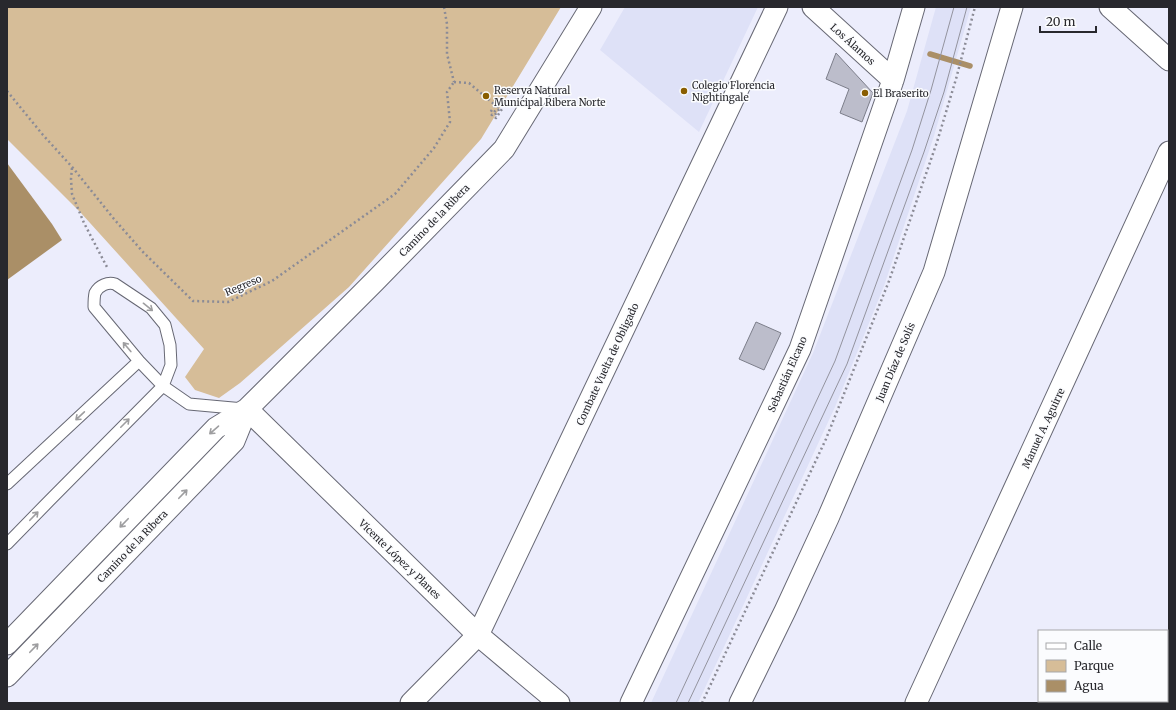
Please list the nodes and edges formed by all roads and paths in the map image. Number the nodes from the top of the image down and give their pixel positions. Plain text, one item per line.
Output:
1 (444, 7) edge
2 (590, 7) edge
3 (777, 7) edge
4 (813, 7) edge
5 (914, 7) edge
6 (975, 7) edge
7 (1012, 7) edge
8 (1110, 7) edge
9 (1169, 60) edge
10 (894, 80) junction
11 (454, 82) junction
12 (7, 91) edge
13 (522, 121) junction
14 (1169, 152) edge
15 (72, 168) junction
16 (115, 284) junction
17 (139, 361) junction
18 (163, 386) junction
19 (247, 409) junction
20 (7, 484) edge
21 (7, 544) edge
22 (478, 635) junction
23 (7, 644) edge
24 (7, 676) edge
25 (411, 703) edge
26 (559, 703) edge
27 (631, 703) edge
28 (702, 703) edge
29 (740, 703) edge
30 (916, 703) edge

1 - 11 path
2 - 13 street, Camino de la Ribera
3 - 22 street, Combate Vuelta de Obligado
4 - 10 street, Los Álamos
5 - 10 street, Sebastián Elcano
6 - 28 path
7 - 29 street, Juan Díaz de Solís
8 - 9 street
10 - 27 street, Sebastián Elcano
11 - 13 path
11 - 15 path, Regreso
12 - 15 path, Regreso
13 - 19 street, Camino de la Ribera
14 - 30 street, Manuel A. Aguirre
15 - 16 path
17 -> 16 lane
16 -> 18 lane
17 - 18 lane
17 -> 20 lane
18 - 19 lane
21 -> 18 lane
19 - 22 street, Vicente López y Planes
19 -> 23 street, Camino de la Ribera
24 -> 19 street, Camino de la Ribera
22 - 25 street, Combate Vuelta de Obligado
22 - 26 street, Vicente López y Planes

